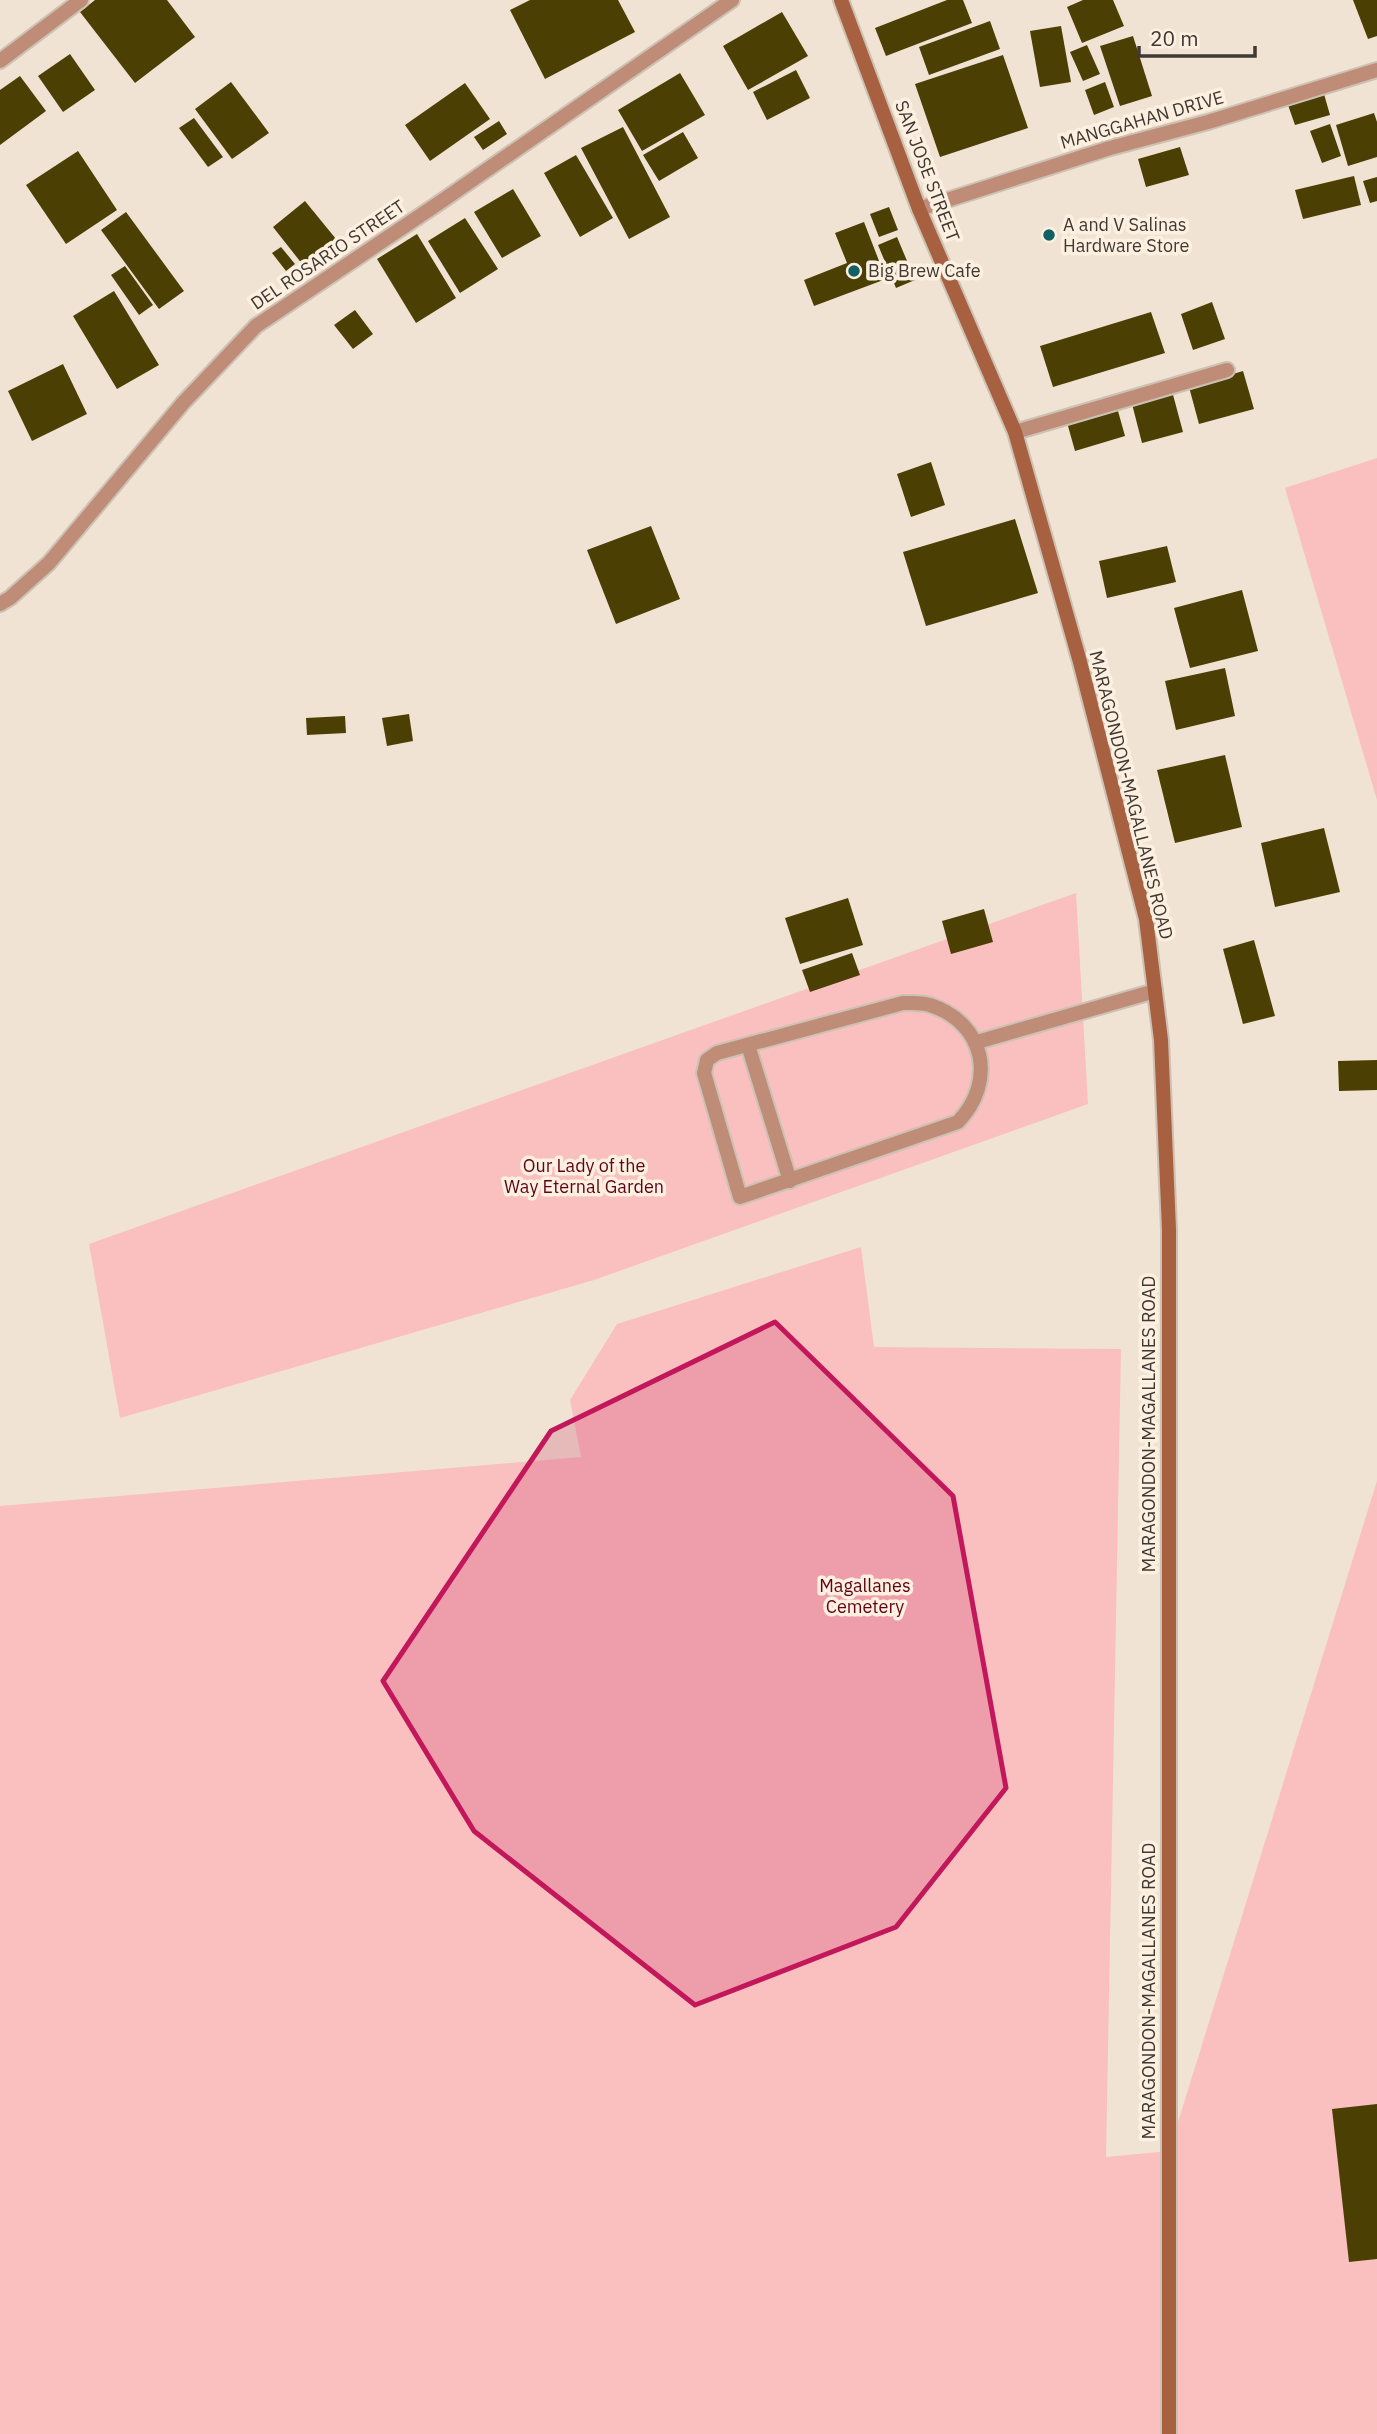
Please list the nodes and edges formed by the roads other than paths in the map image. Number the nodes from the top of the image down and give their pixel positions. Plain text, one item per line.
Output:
1 (81, 0) edge
2 (732, 0) edge
3 (841, 0) edge
4 (0, 61) edge
5 (1377, 70) edge
6 (919, 209) junction
7 (1227, 370) dead end
8 (1015, 432) junction
9 (0, 604) edge
10 (1155, 991) junction
11 (977, 1042) junction
12 (748, 1045) junction
13 (790, 1181) junction
14 (1169, 2434) edge

1 - 4 street
2 - 9 street, DEL ROSARIO STREET
3 - 6 main road, SAN JOSE STREET
5 - 6 street, MANGGAHAN DRIVE
6 - 8 main road, SAN JOSE STREET
7 - 8 street
8 - 10 main road, MARAGONDON-MAGALLANES ROAD
10 - 11 street
10 - 14 main road, MARAGONDON-MAGALLANES ROAD
11 - 12 street
11 - 13 street
12 - 13 street
12 - 13 street

